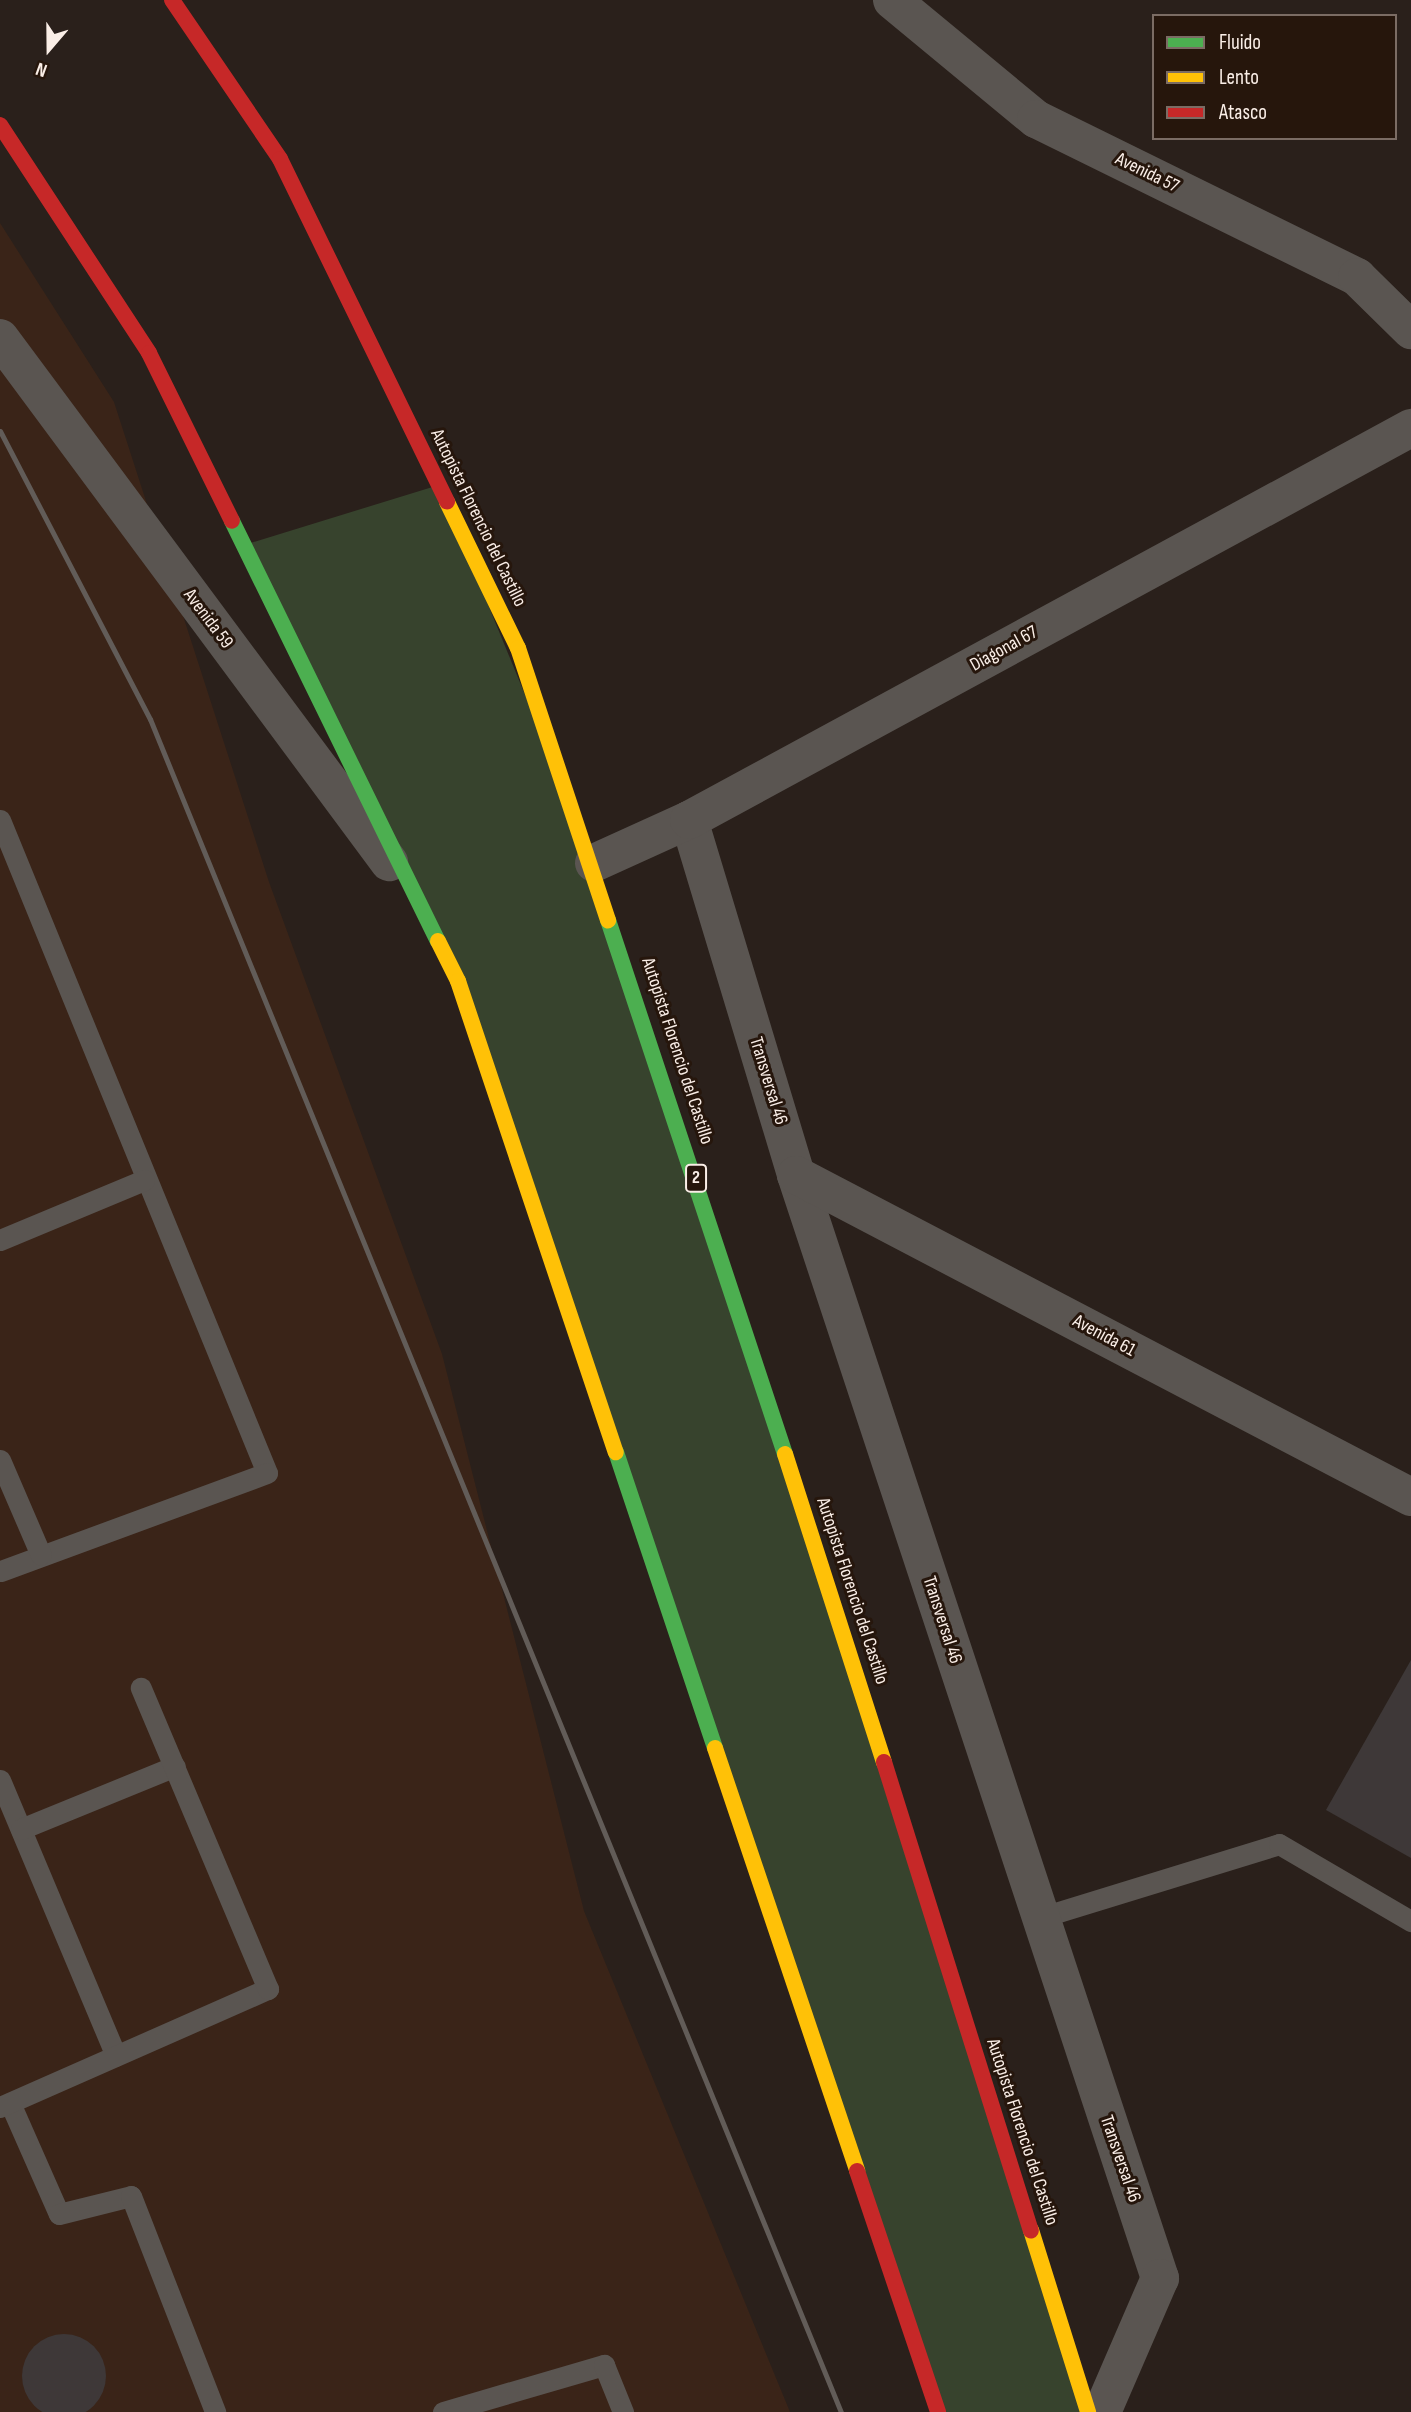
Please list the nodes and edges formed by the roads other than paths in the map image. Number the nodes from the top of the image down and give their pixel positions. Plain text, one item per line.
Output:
1 (172, 0) edge
2 (892, 0) edge
3 (0, 125) edge
4 (1411, 330) edge
5 (0, 338) edge
6 (1411, 428) edge
7 (0, 820) edge
8 (690, 820) junction
9 (594, 863) junction
10 (416, 900) junction
11 (796, 1175) junction
12 (144, 1180) junction
13 (0, 1240) edge
14 (0, 1460) edge
15 (1411, 1497) edge
16 (41, 1555) junction
17 (0, 1572) edge
18 (142, 1688) dead end
19 (175, 1766) junction
20 (0, 1780) edge
21 (21, 1829) junction
22 (1039, 1919) junction
23 (1411, 1921) edge
24 (116, 2056) junction
25 (5, 2105) edge
26 (215, 2412) edge
27 (443, 2412) edge
28 (624, 2412) edge
29 (938, 2412) edge
30 (1088, 2412) edge
31 (1102, 2412) edge

1 - 9 highway, Autopista Florencio del Castillo / 2
2 - 4 street, Avenida 57
3 - 10 highway
5 - 10 street, Avenida 59
6 - 8 street, Diagonal 67
7 - 12 lane
8 - 9 street, Diagonal 67
8 - 11 street, Transversal 46
9 - 30 highway, Autopista Florencio del Castillo / 2
10 - 29 highway
11 - 15 street, Avenida 61
11 - 22 street, Transversal 46
12 - 13 lane
12 - 16 lane
14 - 16 lane
16 - 17 lane
18 - 19 lane
19 - 21 lane
19 - 24 lane
20 - 21 lane
21 - 24 lane
22 - 23 lane
22 - 31 street, Transversal 46
24 - 25 lane
25 - 26 lane
27 - 28 lane

